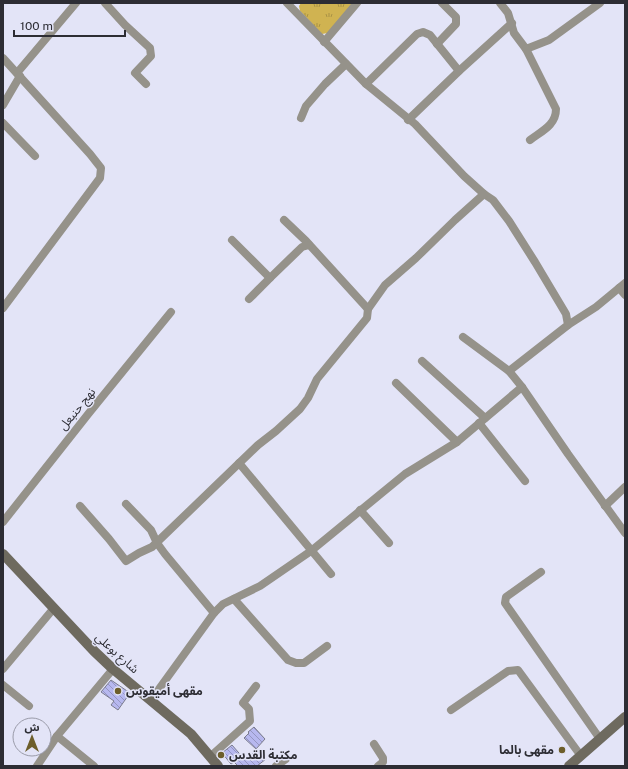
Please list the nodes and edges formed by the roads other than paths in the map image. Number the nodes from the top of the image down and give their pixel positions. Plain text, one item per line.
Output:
1 (76, 3) edge
2 (105, 3) edge
3 (357, 3) edge
4 (442, 3) edge
5 (500, 3) edge
6 (600, 3) edge
7 (292, 5) edge
8 (512, 23) junction
9 (514, 33) junction
10 (500, 34) junction
11 (324, 42) junction
12 (437, 44) junction
13 (526, 49) junction
14 (3, 58) edge
15 (346, 64) junction
16 (460, 71) junction
17 (18, 74) junction
18 (146, 84) dead end
19 (366, 84) junction
20 (3, 105) edge
21 (301, 118) dead end
22 (408, 120) junction
23 (3, 123) edge
24 (530, 140) dead end
25 (35, 156) dead end
26 (484, 194) junction
27 (284, 220) dead end
28 (232, 240) dead end
29 (309, 244) junction
30 (270, 278) junction
31 (622, 285) edge
32 (625, 295) edge
33 (249, 299) dead end
34 (3, 308) edge
35 (368, 309) junction
36 (171, 312) dead end
37 (568, 325) junction
38 (463, 337) dead end
39 (422, 361) dead end
40 (509, 371) junction
41 (396, 383) dead end
42 (522, 387) junction
43 (482, 421) junction
44 (457, 442) junction
45 (239, 463) junction
46 (525, 481) dead end
47 (625, 487) edge
48 (126, 504) dead end
49 (80, 506) dead end
50 (605, 506) junction
51 (360, 510) junction
52 (3, 522) edge
53 (625, 533) edge
54 (157, 543) junction
55 (389, 543) dead end
56 (311, 551) junction
57 (3, 554) edge
58 (541, 572) dead end
59 (330, 574) dead end
60 (234, 599) junction
61 (54, 608) junction
62 (214, 613) junction
63 (327, 646) dead end
64 (3, 669) edge
65 (113, 669) junction
66 (3, 685) edge
67 (256, 686) dead end
68 (151, 700) junction
69 (29, 706) dead end
70 (452, 710) dead end
71 (625, 717) edge
72 (57, 736) junction
73 (600, 739) junction
74 (374, 744) dead end
75 (211, 756) junction
76 (581, 756) junction
77 (286, 759) dead end
78 (37, 766) edge
79 (94, 766) edge
80 (218, 766) edge
81 (276, 766) edge
82 (378, 766) edge
83 (569, 766) edge

1 - 17 street
2 - 18 street
3 - 11 street
4 - 12 street
5 - 8 street
6 - 13 street
7 - 11 street
8 - 9 street
8 - 10 street
9 - 10 street
9 - 13 street
10 - 16 street
11 - 15 street
12 - 16 street
12 - 19 street
13 - 24 street
14 - 17 street
15 - 19 street
15 - 21 street
16 - 22 street
17 - 20 street
17 - 34 street
19 - 22 street
22 - 26 street
23 - 25 street
26 - 35 street
26 - 37 street
27 - 29 street
28 - 30 street
29 - 30 street
29 - 35 street
30 - 33 street
31 - 32 street
31 - 37 street
35 - 45 street
36 - 52 street, نهج حنبعل
37 - 40 street
38 - 40 street
39 - 43 street
40 - 42 street
41 - 44 street
42 - 43 street
42 - 50 street
43 - 44 street
43 - 46 street
44 - 51 street
45 - 54 street
45 - 56 street
47 - 50 street
48 - 54 street
49 - 54 street
50 - 53 street
51 - 55 street
51 - 56 street
54 - 62 street
56 - 59 street
56 - 60 street
57 - 61 street, شارع بوعلي
58 - 73 street
60 - 62 street
60 - 63 street
61 - 64 street
61 - 65 street, شارع بوعلي
62 - 68 street
65 - 68 street, شارع بوعلي
65 - 72 street
66 - 69 street
67 - 75 street
68 - 75 street, شارع بوعلي
70 - 76 street
71 - 73 street
72 - 78 street
72 - 79 street
73 - 76 street
74 - 82 street
75 - 80 street, شارع بوعلي
76 - 83 street
77 - 81 street

